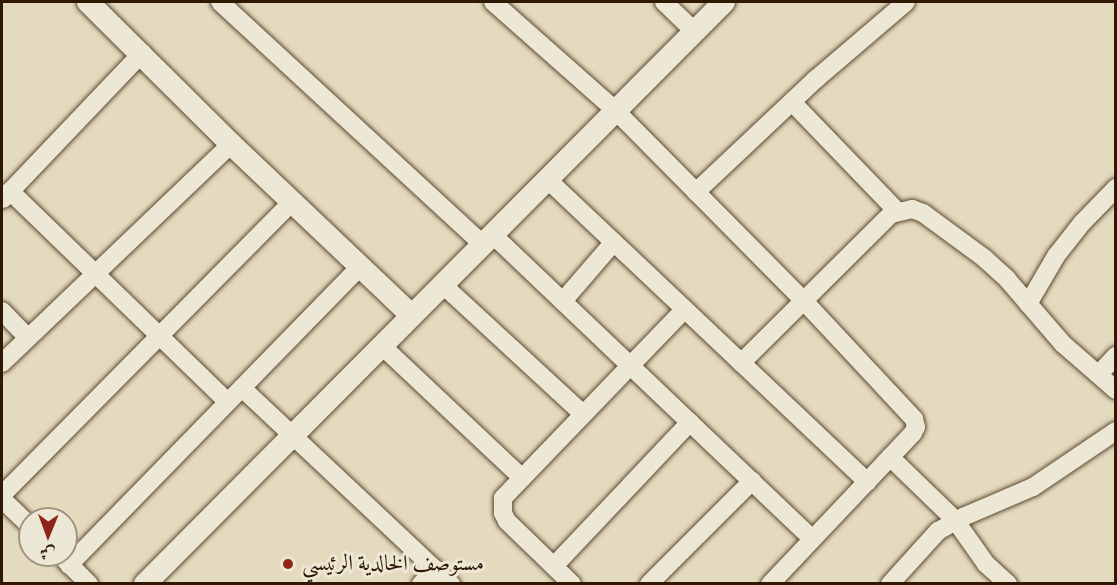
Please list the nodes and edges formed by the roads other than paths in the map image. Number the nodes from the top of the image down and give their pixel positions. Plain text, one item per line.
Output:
1 (88, 2) edge
2 (222, 2) edge
3 (493, 2) edge
4 (664, 2) edge
5 (724, 2) edge
6 (906, 2) edge
7 (694, 31) junction
8 (142, 53) junction
9 (792, 102) junction
10 (615, 110) junction
11 (231, 144) junction
12 (547, 179) junction
13 (1116, 188) edge
14 (696, 192) junction
15 (6, 196) edge
16 (292, 202) junction
17 (897, 211) junction
18 (487, 239) junction
19 (614, 242) junction
20 (360, 267) junction
21 (95, 273) junction
22 (442, 284) junction
23 (803, 300) junction
24 (563, 301) junction
25 (1028, 304) junction
26 (685, 309) junction
27 (2, 311) edge
28 (411, 315) junction
29 (159, 335) junction
30 (28, 338) junction
31 (381, 345) junction
32 (1116, 356) edge
33 (2, 363) edge
34 (741, 363) junction
35 (631, 365) junction
36 (1100, 374) junction
37 (242, 388) junction
38 (1116, 390) edge
39 (228, 402) junction
40 (583, 414) junction
41 (690, 422) junction
42 (1116, 431) edge
43 (290, 435) junction
44 (890, 457) junction
45 (522, 477) junction
46 (752, 481) junction
47 (867, 482) junction
48 (2, 497) edge
49 (18, 514) edge
50 (955, 520) junction
51 (812, 539) junction
52 (78, 547) edge
53 (554, 566) junction
54 (71, 567) edge
55 (436, 569) junction
56 (1003, 582) edge
57 (147, 583) edge
58 (772, 583) edge
59 (89, 584) edge
60 (421, 584) edge
61 (452, 584) edge
62 (572, 584) edge
63 (649, 584) edge
64 (890, 584) edge

1 - 8 street
2 - 18 street
3 - 10 street
4 - 7 street
5 - 7 street
6 - 9 street
7 - 10 street
8 - 11 street
8 - 15 street
9 - 14 street
9 - 17 street
10 - 12 street
10 - 14 street
11 - 16 street
11 - 21 street
12 - 18 street
12 - 19 street
13 - 25 street
14 - 23 street
15 - 21 street
16 - 20 street
16 - 29 street
17 - 23 street
17 - 25 street
18 - 22 street
18 - 24 street
19 - 24 street
19 - 26 street
20 - 28 street
20 - 37 street
21 - 29 street
21 - 30 street
22 - 28 street
22 - 40 street
23 - 34 street
23 - 44 street
24 - 35 street
25 - 36 street
26 - 34 street
26 - 35 street
27 - 30 street
28 - 31 street
29 - 39 street
29 - 48 street
30 - 33 street
31 - 43 street
31 - 45 street
32 - 36 street
34 - 47 street
35 - 40 street
35 - 41 street
36 - 38 street
37 - 39 street
37 - 43 street
39 - 52 street
40 - 45 street
41 - 46 street
41 - 53 street
42 - 50 street
43 - 55 street
43 - 57 street
44 - 47 street
44 - 50 street
45 - 53 street
46 - 51 street
46 - 63 street
47 - 51 street
48 - 49 street
50 - 56 street
50 - 64 street
51 - 58 street
53 - 62 street
54 - 59 street
55 - 60 street
55 - 61 street

